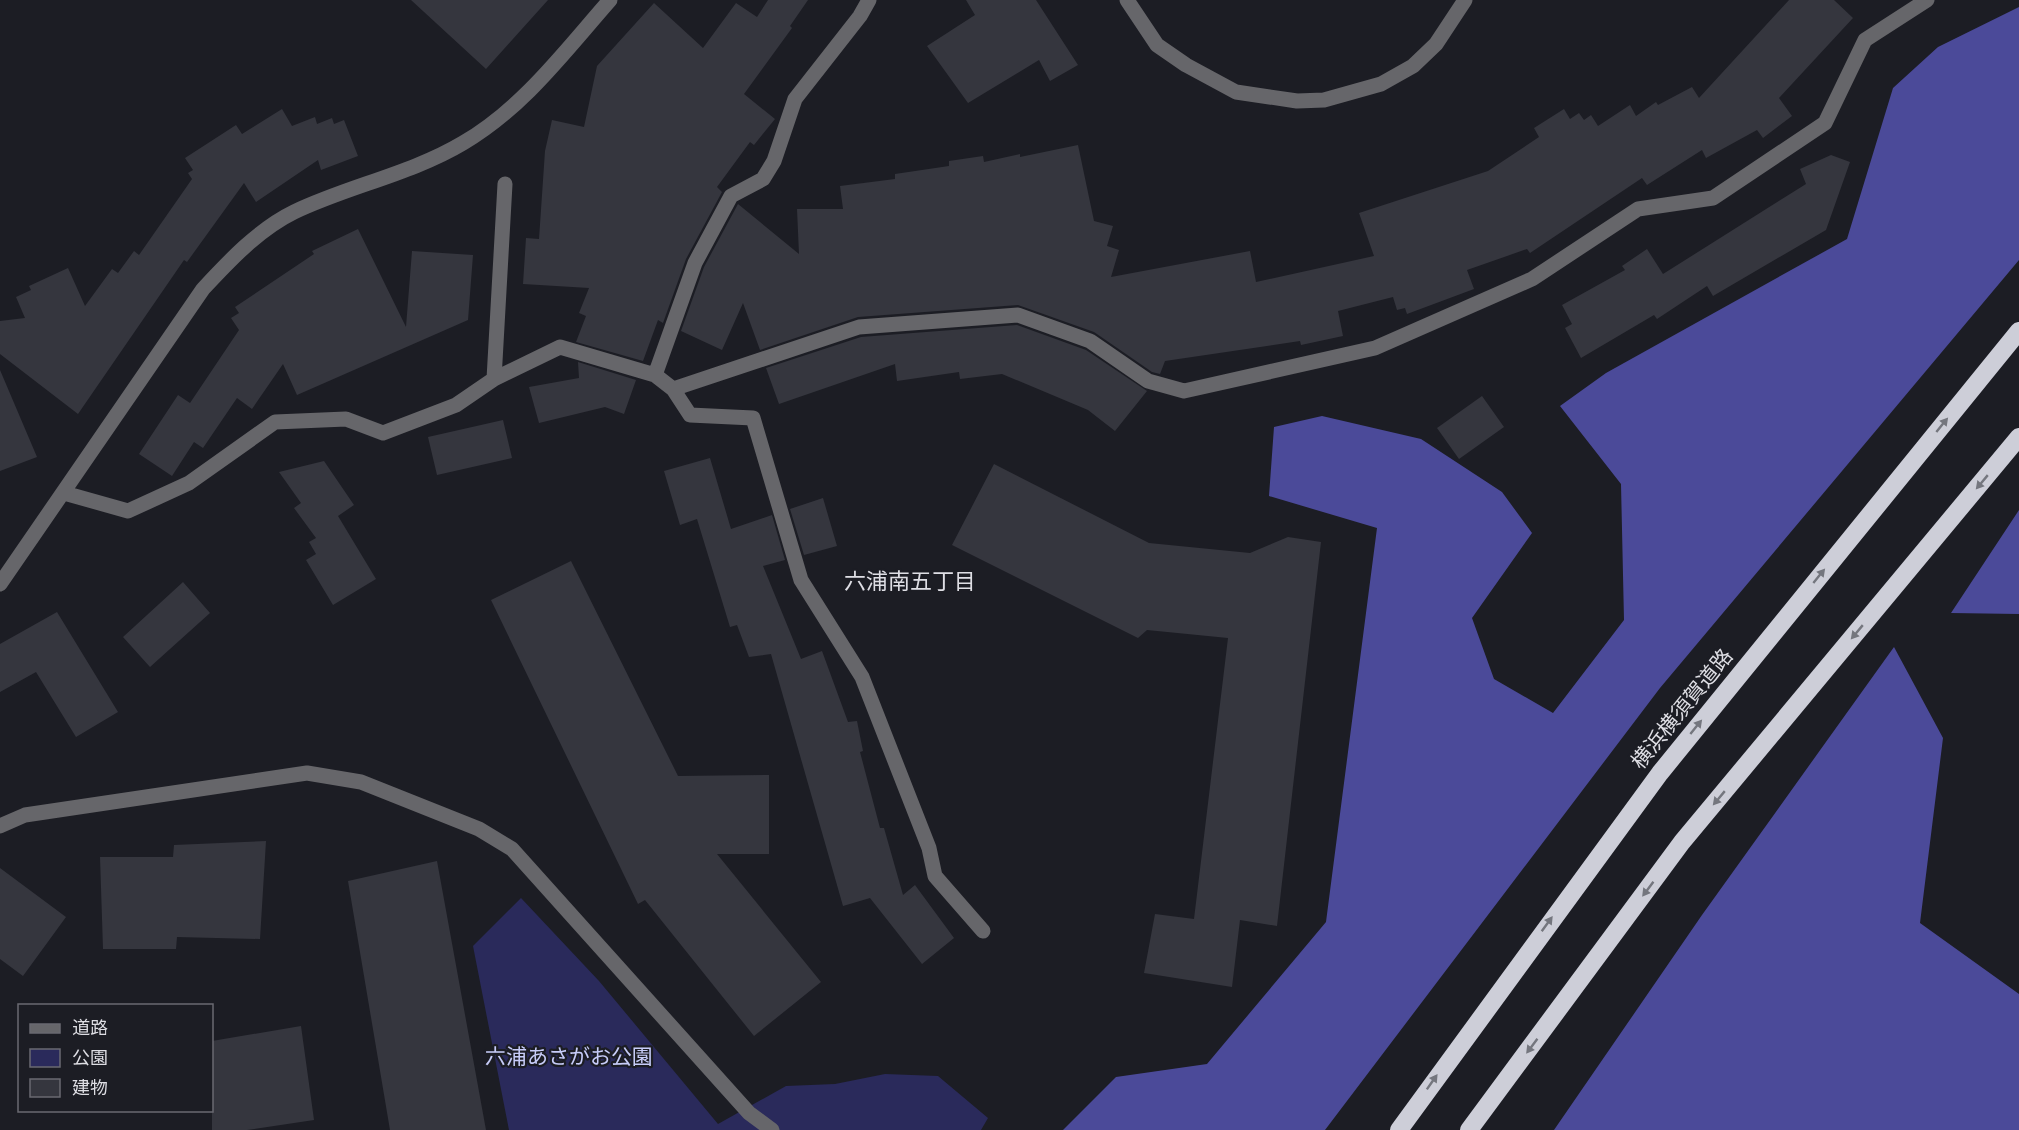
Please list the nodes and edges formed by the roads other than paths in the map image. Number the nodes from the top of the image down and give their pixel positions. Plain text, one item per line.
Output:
1 (610, 0) edge
2 (869, 0) edge
3 (1127, 0) edge
4 (1465, 0) edge
5 (1927, 0) edge
6 (505, 184) dead end
7 (2019, 331) edge
8 (655, 375) junction
9 (494, 379) junction
10 (673, 389) junction
11 (2019, 437) edge
12 (64, 493) junction
13 (0, 584) edge
14 (0, 826) edge
15 (983, 931) dead end
16 (772, 1130) edge
17 (1399, 1130) edge
18 (1469, 1130) edge

1 - 12 street
2 - 8 street
3 - 4 street
5 - 10 street
6 - 9 street
17 -> 7 highway, 横浜横須賀道路
8 - 9 street
8 - 10 street
9 - 12 street
10 - 15 street
11 -> 18 highway
12 - 13 street
14 - 16 street

